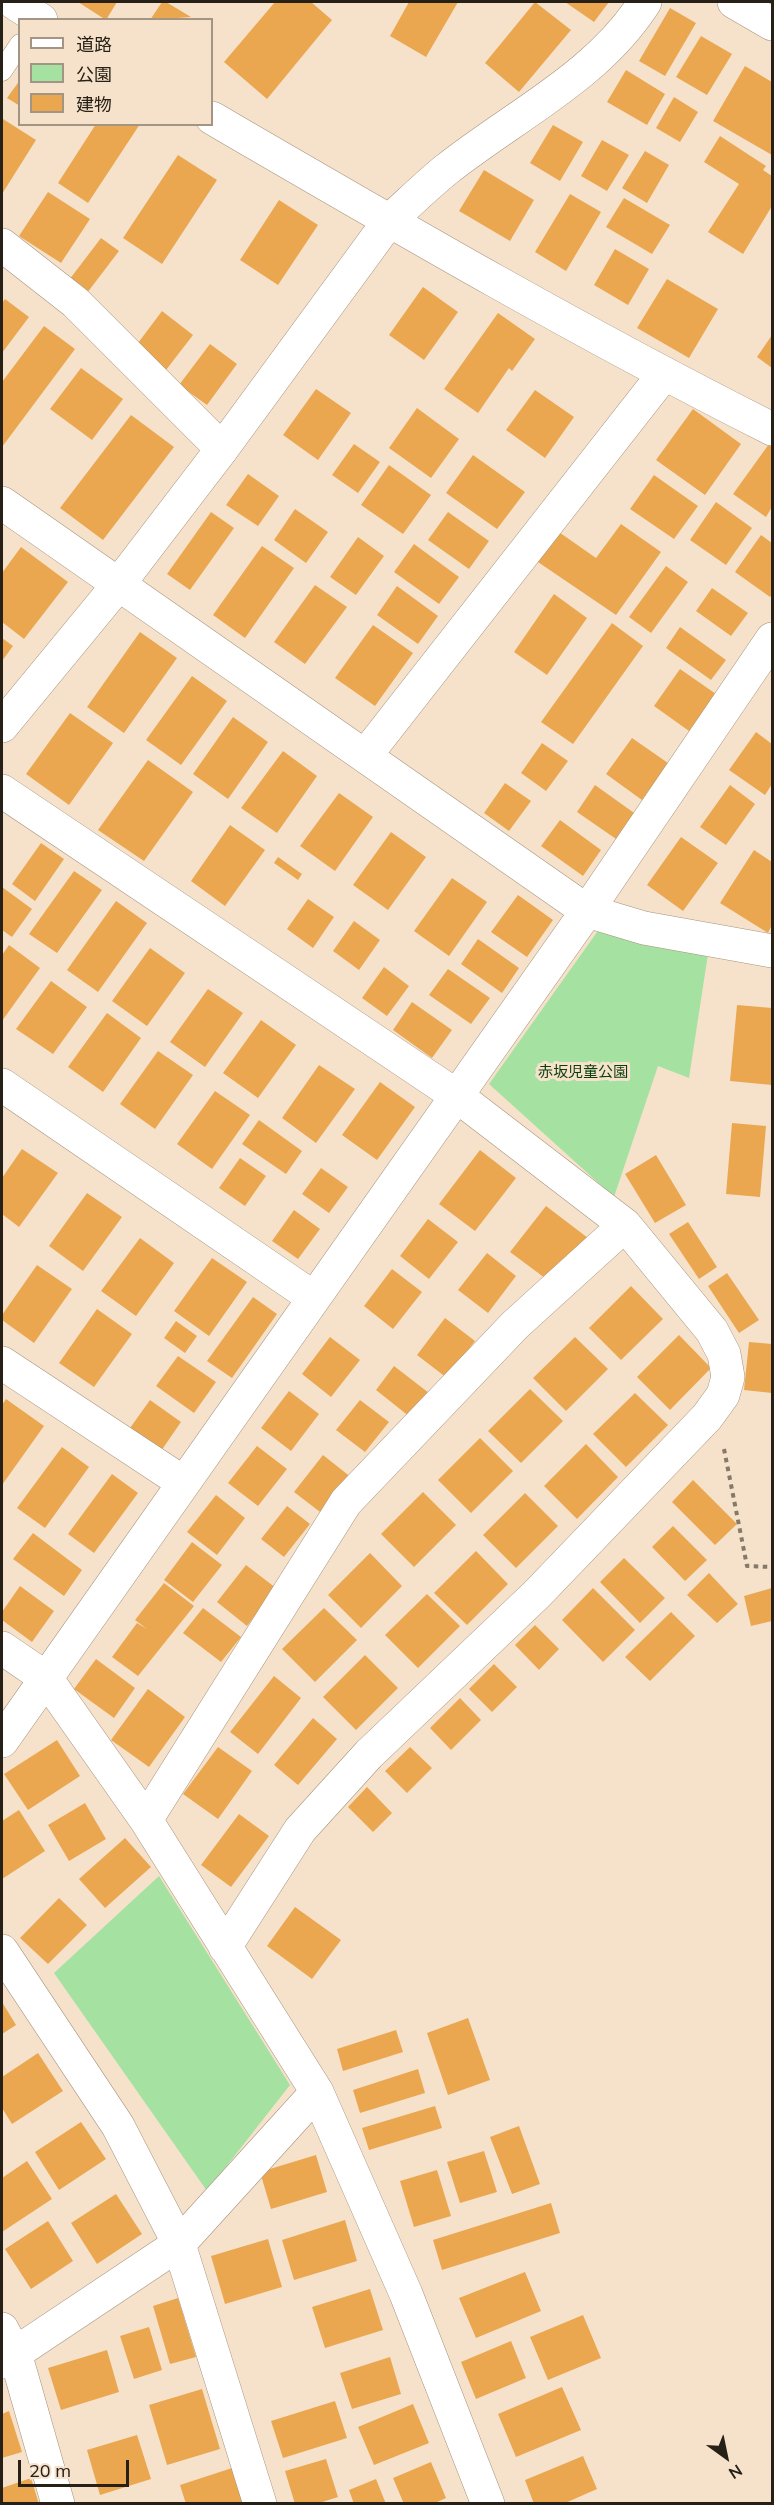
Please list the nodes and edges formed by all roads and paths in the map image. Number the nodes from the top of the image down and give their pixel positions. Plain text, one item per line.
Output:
1 (645, 2) edge
2 (734, 2) edge
3 (772, 24) edge
4 (18, 47) edge
5 (2, 70) edge
6 (213, 119) edge
7 (388, 221) junction
8 (2, 245) edge
9 (664, 375) junction
10 (772, 429) edge
11 (222, 449) junction
12 (2, 503) edge
13 (118, 585) junction
14 (772, 639) edge
15 (2, 726) edge
16 (365, 756) junction
17 (2, 791) edge
18 (587, 911) junction
19 (772, 951) edge
20 (2, 1085) edge
21 (457, 1096) junction
22 (626, 1225) junction
23 (314, 1298) junction
24 (2, 1363) edge
25 (707, 1417) junction
26 (184, 1483) junction
27 (772, 1567) edge
28 (2, 1648) edge
29 (46, 1678) junction
30 (2, 1741) edge
31 (146, 1820) junction
32 (225, 1947) junction
33 (2, 1951) edge
34 (317, 2092) junction
35 (179, 2244) junction
36 (6, 2348) edge
37 (58, 2504) edge
38 (260, 2504) edge
39 (488, 2504) edge

1 - 7 street
2 - 3 street
4 - 5 lane
6 - 7 street
7 - 9 street
7 - 11 street
8 - 11 street
9 - 10 street
9 - 16 street
11 - 13 street
12 - 13 street
13 - 15 street
13 - 16 street
14 - 18 street
16 - 18 street
17 - 21 street
18 - 19 street
18 - 21 street
20 - 23 street
21 - 22 street
21 - 23 street
22 - 25 street
22 - 31 street
23 - 26 street
24 - 26 street
25 - 27 path
25 - 32 street
26 - 29 street
28 - 29 street
29 - 30 street
29 - 31 street
31 - 32 street
32 - 34 street
33 - 35 street
34 - 35 street
34 - 39 street
35 - 36 street
35 - 38 street
36 - 37 street

